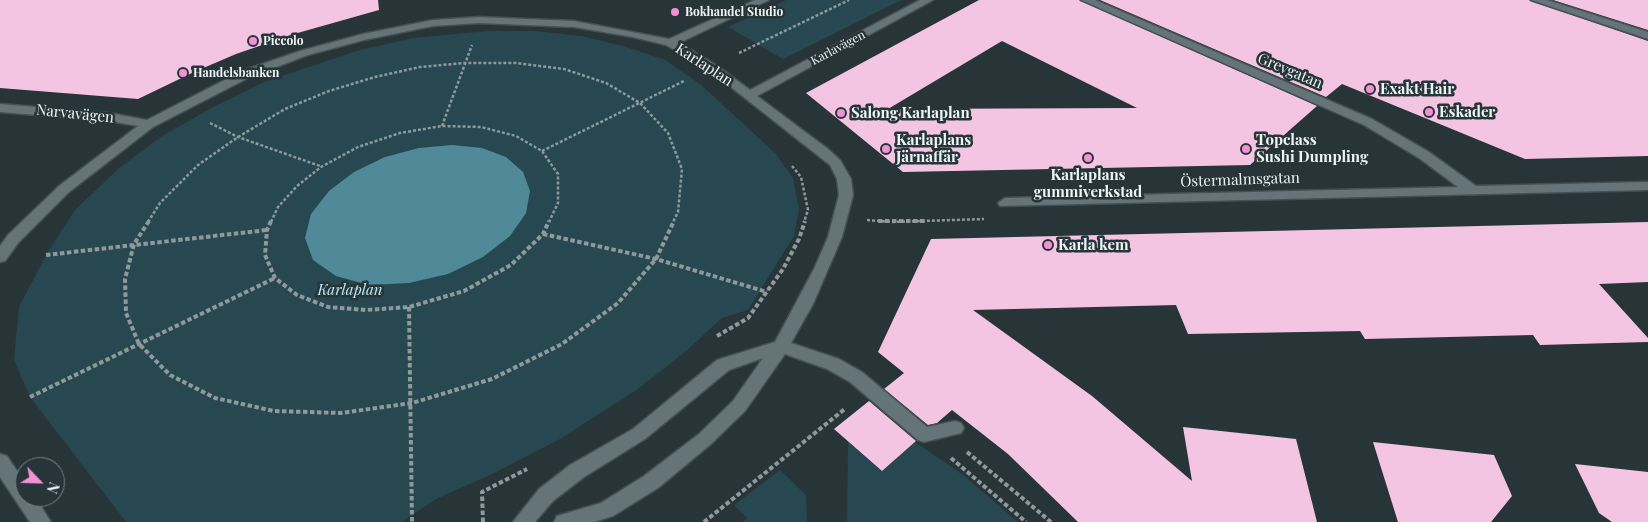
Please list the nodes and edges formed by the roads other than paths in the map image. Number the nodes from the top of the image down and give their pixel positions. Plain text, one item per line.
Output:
1 (764, 0) edge
2 (928, 0) edge
3 (1086, 0) edge
4 (1536, 0) edge
5 (1648, 36) edge
6 (670, 44) junction
7 (748, 95) junction
8 (0, 108) edge
9 (149, 124) junction
10 (1648, 186) edge
11 (1472, 190) junction
12 (1005, 202) road end
13 (6, 238) edge
14 (0, 257) edge
15 (781, 346) junction
16 (955, 428) dead end
17 (2, 472) edge
18 (40, 522) edge
19 (523, 522) edge
20 (564, 522) edge

1 - 6 street
2 - 7 street, Karlavägen
3 - 11 street, Grevgatan
4 - 5 street
6 - 7 street, Karlaplan
6 - 9 street, Karlaplan
7 - 15 street, Karlaplan
8 - 9 street, Narvavägen
9 - 13 street, Karlaplan
10 - 11 street, Östermalmsgatan
11 - 12 street, Östermalmsgatan
13 - 14 street, Karlaplan
15 - 16 street
15 - 19 street
15 - 20 street, Karlaplan
17 - 18 street

